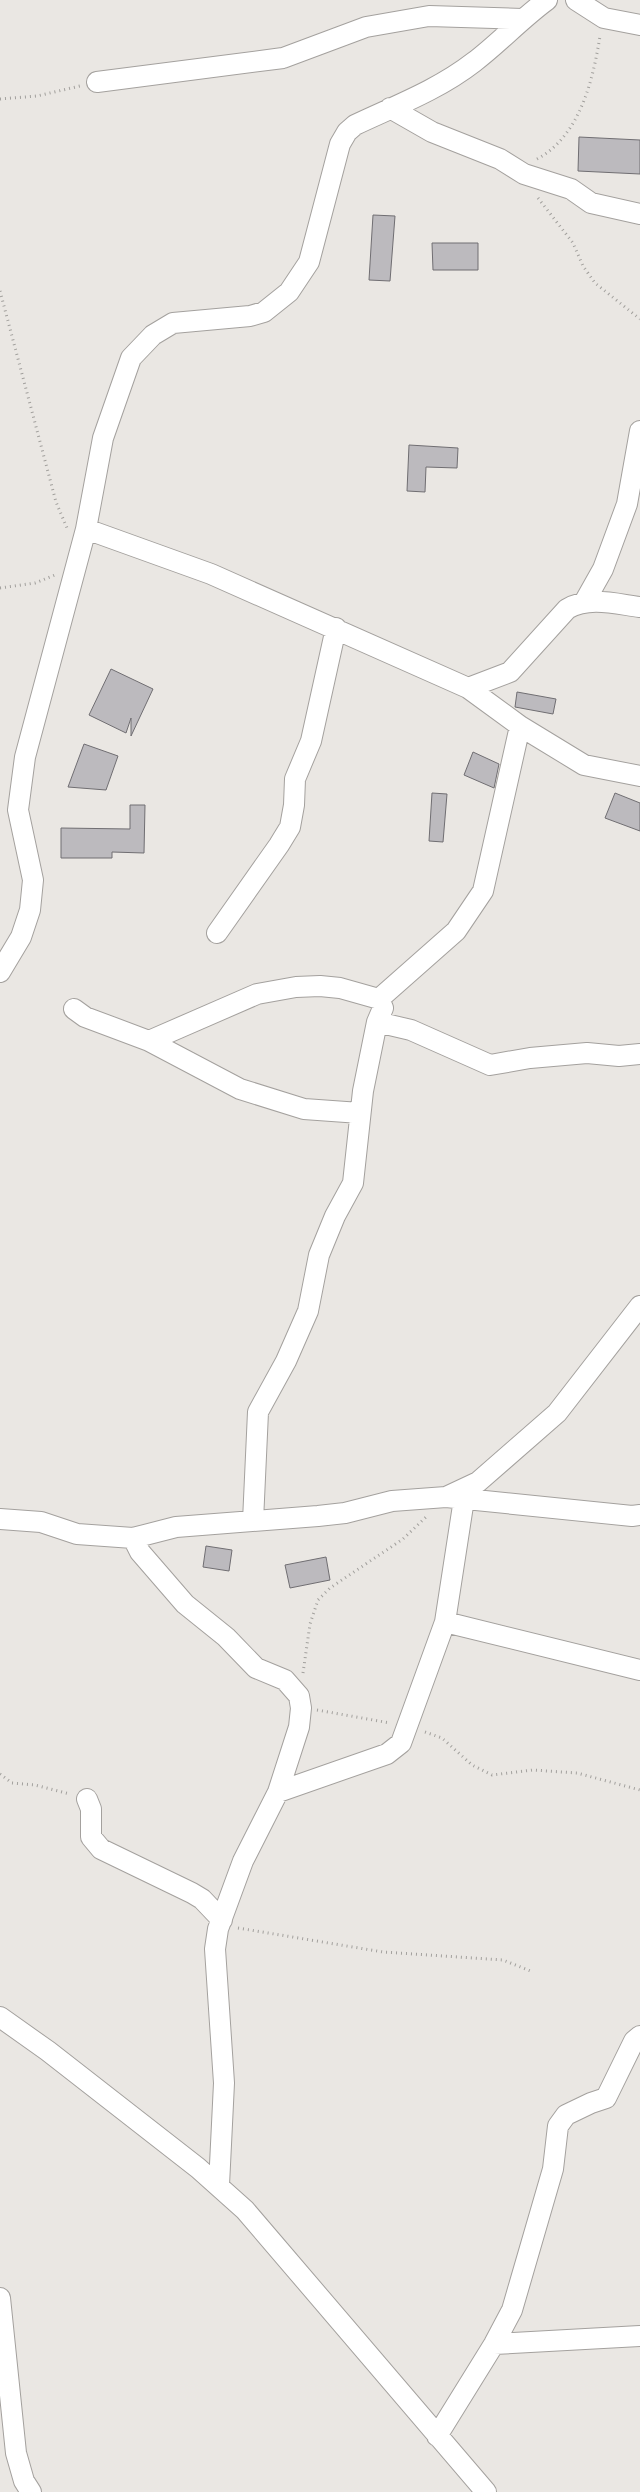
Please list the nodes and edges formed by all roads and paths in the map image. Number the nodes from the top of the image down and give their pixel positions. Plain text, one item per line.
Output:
1 (547, 0) edge
2 (576, 0) edge
3 (604, 18) junction
4 (522, 19) junction
5 (640, 25) edge
6 (97, 82) joint
7 (0, 99) edge
8 (390, 108) junction
9 (520, 171) junction
10 (640, 214) edge
11 (0, 291) edge
12 (640, 319) edge
13 (640, 431) edge
14 (86, 529) junction
15 (77, 558) junction
16 (0, 588) edge
17 (585, 601) junction
18 (640, 607) edge
19 (336, 628) junction
20 (468, 688) junction
21 (520, 726) junction
22 (639, 775) edge
23 (217, 933) dead end
24 (0, 972) edge
25 (379, 998) junction
26 (74, 1009) dead end
27 (377, 1022) junction
28 (149, 1041) junction
29 (640, 1054) edge
30 (360, 1113) junction
31 (640, 1306) edge
32 (455, 1498) junction
33 (640, 1514) edge
34 (0, 1518) edge
35 (254, 1521) junction
36 (134, 1538) junction
37 (445, 1622) junction
38 (640, 1670) edge
39 (300, 1702) junction
40 (408, 1726) junction
41 (0, 1774) edge
42 (640, 1790) edge
43 (278, 1792) junction
44 (87, 1799) joint
45 (222, 1920) junction
46 (533, 1972) dead end
47 (0, 2017) edge
48 (640, 2036) edge
49 (220, 2185) junction
50 (0, 2298) edge
51 (640, 2336) edge
52 (494, 2344) junction
53 (437, 2436) junction
54 (469, 2471) junction
55 (30, 2492) edge
56 (463, 2492) edge
57 (486, 2492) edge

1 - 4 street
2 - 3 street
3 - 5 street
3 - 9 path
4 - 6 street
4 - 8 street
6 - 7 path
8 - 9 street
8 - 14 street
9 - 10 street
9 - 12 path
11 - 15 path
13 - 17 street
14 - 15 street
14 - 19 street
15 - 16 path
15 - 24 street
17 - 18 street
17 - 20 street
19 - 20 street
19 - 23 street
20 - 21 street
21 - 22 street
21 - 25 street
25 - 27 street
25 - 28 street
26 - 28 street
27 - 29 street
27 - 30 street
28 - 30 street
30 - 35 street
31 - 32 street
32 - 33 street
32 - 35 street
32 - 37 street
32 - 39 path
34 - 36 street
35 - 36 street
36 - 39 street
37 - 38 street
37 - 40 street
39 - 40 path
39 - 43 street
40 - 42 path
40 - 43 street
41 - 44 path
43 - 45 street
44 - 45 street
45 - 46 path
45 - 49 street
47 - 49 street
48 - 52 street
49 - 53 street
50 - 55 street
51 - 52 street
52 - 53 street
53 - 54 street
54 - 56 street
54 - 57 street

